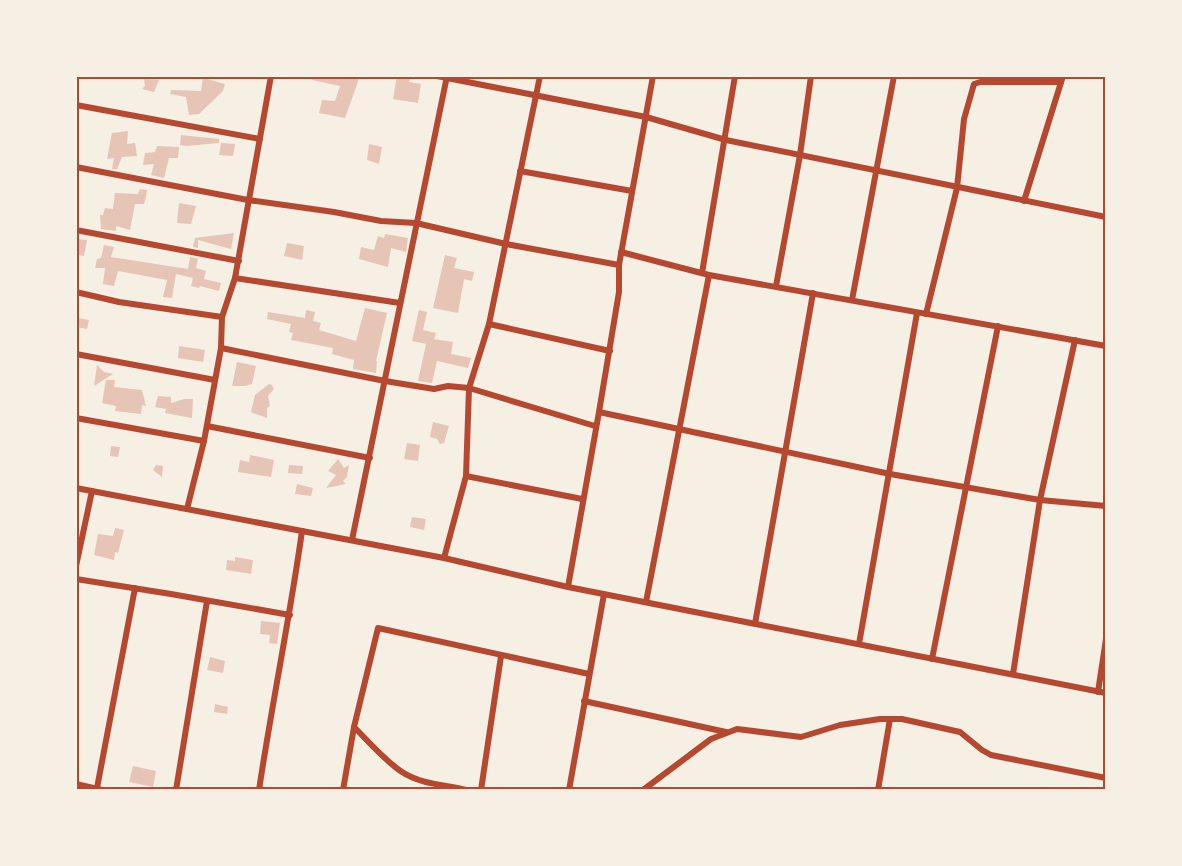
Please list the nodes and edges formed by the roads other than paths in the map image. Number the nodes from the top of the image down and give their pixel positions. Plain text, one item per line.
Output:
1 (271, 76) edge
2 (437, 76) edge
3 (540, 76) edge
4 (653, 76) edge
5 (735, 76) edge
6 (811, 76) edge
7 (894, 76) edge
8 (447, 77) edge
9 (1062, 79) edge
10 (535, 94) junction
11 (76, 105) edge
12 (646, 117) junction
13 (260, 139) junction
14 (726, 140) junction
15 (800, 155) junction
16 (76, 167) edge
17 (520, 171) junction
18 (877, 171) junction
19 (957, 188) junction
20 (632, 191) junction
21 (248, 200) junction
22 (1024, 201) junction
23 (1106, 217) edge
24 (416, 223) junction
25 (76, 230) edge
26 (506, 244) junction
27 (621, 252) junction
28 (238, 261) junction
29 (619, 265) junction
30 (705, 274) junction
31 (235, 278) junction
32 (776, 286) junction
33 (76, 292) edge
34 (813, 293) junction
35 (852, 300) junction
36 (400, 303) junction
37 (917, 313) junction
38 (926, 315) junction
39 (222, 317) junction
40 (489, 324) junction
41 (998, 326) junction
42 (1075, 340) junction
43 (1106, 346) edge
44 (221, 348) junction
45 (610, 351) junction
46 (76, 354) edge
47 (215, 380) junction
48 (384, 381) junction
49 (468, 388) junction
50 (598, 412) junction
51 (76, 418) edge
52 (207, 426) junction
53 (595, 426) junction
54 (679, 428) junction
55 (204, 441) junction
56 (786, 451) junction
57 (370, 458) junction
58 (890, 474) junction
59 (466, 477) junction
60 (76, 488) edge
61 (966, 488) junction
62 (92, 491) junction
63 (582, 499) junction
64 (1040, 500) junction
65 (1106, 506) edge
66 (187, 509) junction
67 (302, 531) junction
68 (352, 540) junction
69 (444, 558) junction
70 (76, 566) edge
71 (76, 579) edge
72 (568, 587) junction
73 (135, 588) junction
74 (604, 594) junction
75 (207, 601) junction
76 (646, 602) junction
77 (290, 615) junction
78 (755, 624) junction
79 (1106, 639) edge
80 (859, 644) junction
81 (501, 656) junction
82 (933, 659) junction
83 (589, 674) junction
84 (1014, 674) junction
85 (1102, 692) edge
86 (585, 701) junction
87 (890, 719) junction
88 (354, 727) junction
89 (726, 732) junction
90 (1106, 778) edge
91 (76, 784) edge
92 (100, 789) edge
93 (176, 789) edge
94 (259, 789) edge
95 (343, 789) edge
96 (466, 789) edge
97 (481, 789) edge
98 (569, 789) edge
99 (643, 789) edge
100 (878, 789) edge

1 - 13 street
2 - 8 street
3 - 10 street
4 - 12 street
5 - 14 street
6 - 15 street
7 - 18 street
8 - 10 street
8 - 24 street
9 - 19 street
9 - 22 street
10 - 12 street
10 - 17 street
11 - 13 street
12 - 14 street
12 - 20 street
13 - 21 street
14 - 15 street
14 - 30 street
15 - 18 street
15 - 32 street
16 - 21 street
17 - 20 street
17 - 26 street
18 - 19 street
18 - 35 street
19 - 22 street
19 - 38 street
20 - 27 street
21 - 24 street
21 - 28 street
22 - 23 street
24 - 26 street
24 - 36 street
25 - 28 street
26 - 29 street
26 - 40 street
27 - 29 street
27 - 30 street
28 - 31 street
29 - 45 street
30 - 32 street
30 - 54 street
31 - 36 street
31 - 39 street
32 - 34 street
33 - 39 street
34 - 35 street
34 - 56 street
35 - 37 street
36 - 48 street
37 - 38 street
37 - 58 street
38 - 41 street
39 - 44 street
40 - 45 street
40 - 49 street
41 - 42 street
41 - 61 street
42 - 43 street
42 - 64 street
44 - 47 street
44 - 48 street
45 - 50 street
46 - 47 street
47 - 52 street
48 - 49 street
48 - 57 street
49 - 53 street
49 - 59 street
50 - 53 street
50 - 54 street
51 - 55 street
52 - 55 street
52 - 57 street
53 - 63 street
54 - 56 street
54 - 76 street
55 - 66 street
56 - 58 street
56 - 78 street
57 - 68 street
58 - 61 street
58 - 80 street
59 - 63 street
59 - 69 street
60 - 62 street
61 - 64 street
61 - 82 street
62 - 66 street
62 - 70 street
63 - 72 street
64 - 65 street
64 - 84 street
66 - 67 street
67 - 68 street
67 - 77 street
68 - 69 street
69 - 72 street
71 - 73 street
72 - 74 street
73 - 75 street
73 - 92 street
74 - 76 street
74 - 83 street
75 - 77 street
75 - 93 street
76 - 78 street
77 - 94 street
78 - 80 street
79 - 85 street
80 - 82 street
81 - 83 street
81 - 88 street
81 - 97 street
82 - 84 street
83 - 86 street
84 - 85 street
86 - 89 street
86 - 98 street
87 - 89 street
87 - 90 street
87 - 100 street
88 - 95 street
88 - 96 street
89 - 99 street
91 - 92 street

